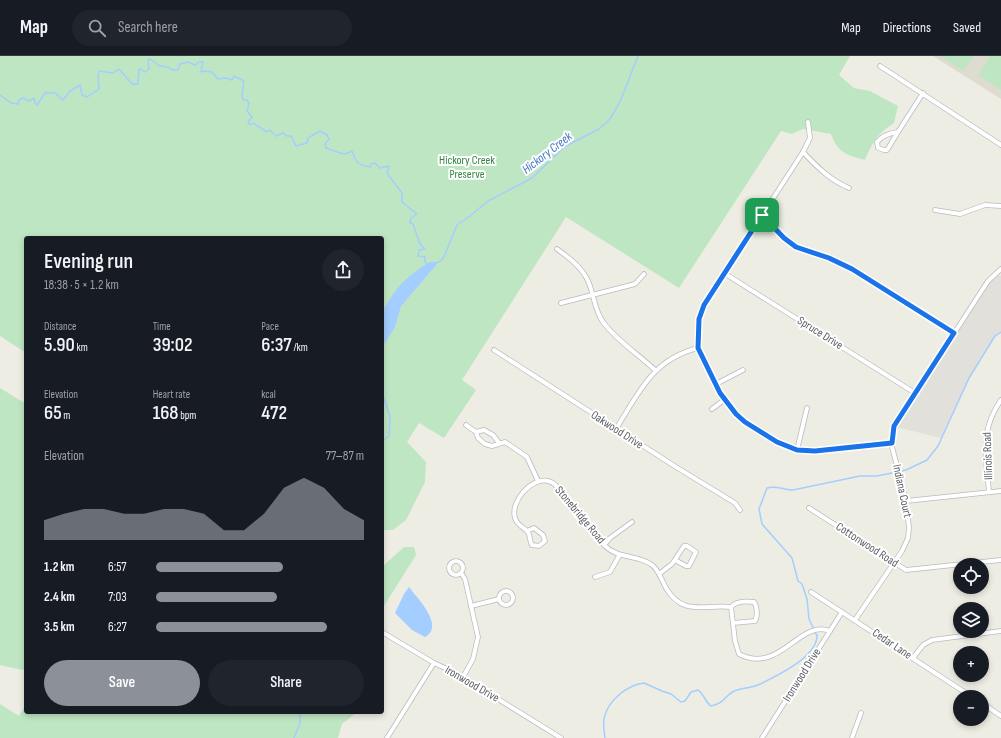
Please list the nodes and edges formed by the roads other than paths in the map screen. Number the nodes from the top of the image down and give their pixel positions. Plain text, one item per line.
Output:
1 (880, 66) dead end
2 (923, 93) junction
3 (808, 122) dead end
4 (898, 132) junction
5 (1001, 145) edge
6 (803, 152) junction
7 (849, 188) dead end
8 (1001, 206) edge
9 (935, 210) dead end
10 (762, 215) junction
11 (557, 249) dead end
12 (1001, 269) edge
13 (724, 273) junction
14 (644, 274) dead end
15 (997, 275) junction
16 (1001, 278) edge
17 (591, 295) junction
18 (561, 303) dead end
19 (954, 333) junction
20 (698, 348) junction
21 (494, 350) dead end
22 (655, 370) junction
23 (743, 370) dead end
24 (716, 384) junction
25 (915, 393) junction
26 (724, 400) junction
27 (1001, 400) edge
28 (807, 408) dead end
29 (712, 409) dead end
30 (466, 424) dead end
31 (616, 429) junction
32 (476, 432) junction
33 (499, 443) junction
34 (892, 443) junction
35 (797, 450) junction
36 (538, 481) junction
37 (1001, 491) edge
38 (989, 492) junction
39 (906, 501) junction
40 (809, 508) dead end
41 (740, 510) dead end
42 (632, 522) dead end
43 (527, 531) junction
44 (604, 545) junction
45 (619, 556) junction
46 (675, 560) junction
47 (1001, 560) edge
48 (894, 563) junction
49 (461, 573) dead end
50 (659, 574) junction
51 (595, 577) dead end
52 (811, 592) dead end
53 (499, 599) dead end
54 (472, 606) junction
55 (731, 607) junction
56 (842, 612) junction
57 (855, 620) junction
58 (733, 623) junction
59 (830, 631) junction
60 (1001, 631) edge
61 (384, 633) edge
62 (913, 658) junction
63 (434, 664) junction
64 (463, 677) junction
65 (961, 690) edge
66 (989, 708) edge
67 (861, 713) dead end
68 (1001, 716) edge
69 (387, 738) edge
70 (561, 738) edge
71 (762, 738) edge
72 (852, 738) edge

1 - 2 street
2 - 4 street
2 - 5 street
3 - 6 street
4 - 4 street
6 - 7 street
6 - 10 street
8 - 9 street
10 - 13 street
10 - 19 street
11 - 17 street
12 - 15 street
13 - 20 street
13 - 25 street, Spruce Drive
14 - 17 street
15 - 16 street
15 - 19 street
17 - 18 street
17 - 22 street
19 - 25 street
20 - 22 street
20 - 24 street
21 - 31 street, Oakwood Drive
22 - 31 street
23 - 24 street
24 - 26 street
25 - 34 street
26 - 29 street
26 - 35 street
27 - 38 street, Illinois Road
28 - 35 street
30 - 32 street
31 - 41 street, Oakwood Drive
32 - 33 street
32 - 33 street
33 - 36 street
34 - 35 street
34 - 39 street, Indiana Court
36 - 43 street
36 - 44 street, Stonebridge Road
37 - 38 street
38 - 39 street
39 - 48 street, Indiana Court
40 - 48 street, Cottonwood Road
42 - 44 street
43 - 43 street
44 - 45 street, Stonebridge Road
45 - 50 street, Stonebridge Road
45 - 51 street
46 - 46 street
46 - 50 street
47 - 48 street, Cottonwood Road
48 - 57 street, Indiana Court
49 - 54 street
50 - 55 street, Stonebridge Road
52 - 56 street, Cedar Lane
53 - 54 street
54 - 64 street
55 - 58 street
55 - 58 street, Stonebridge Road
56 - 57 street, Cedar Lane
56 - 59 street, Ironwood Drive
57 - 62 street, Cedar Lane
58 - 59 street
59 - 71 street, Ironwood Drive
60 - 62 street
61 - 63 street, Ironwood Drive
62 - 65 street, Cedar Lane
63 - 64 street, Ironwood Drive
63 - 69 street
64 - 70 street, Ironwood Drive
66 - 68 street
67 - 72 street

